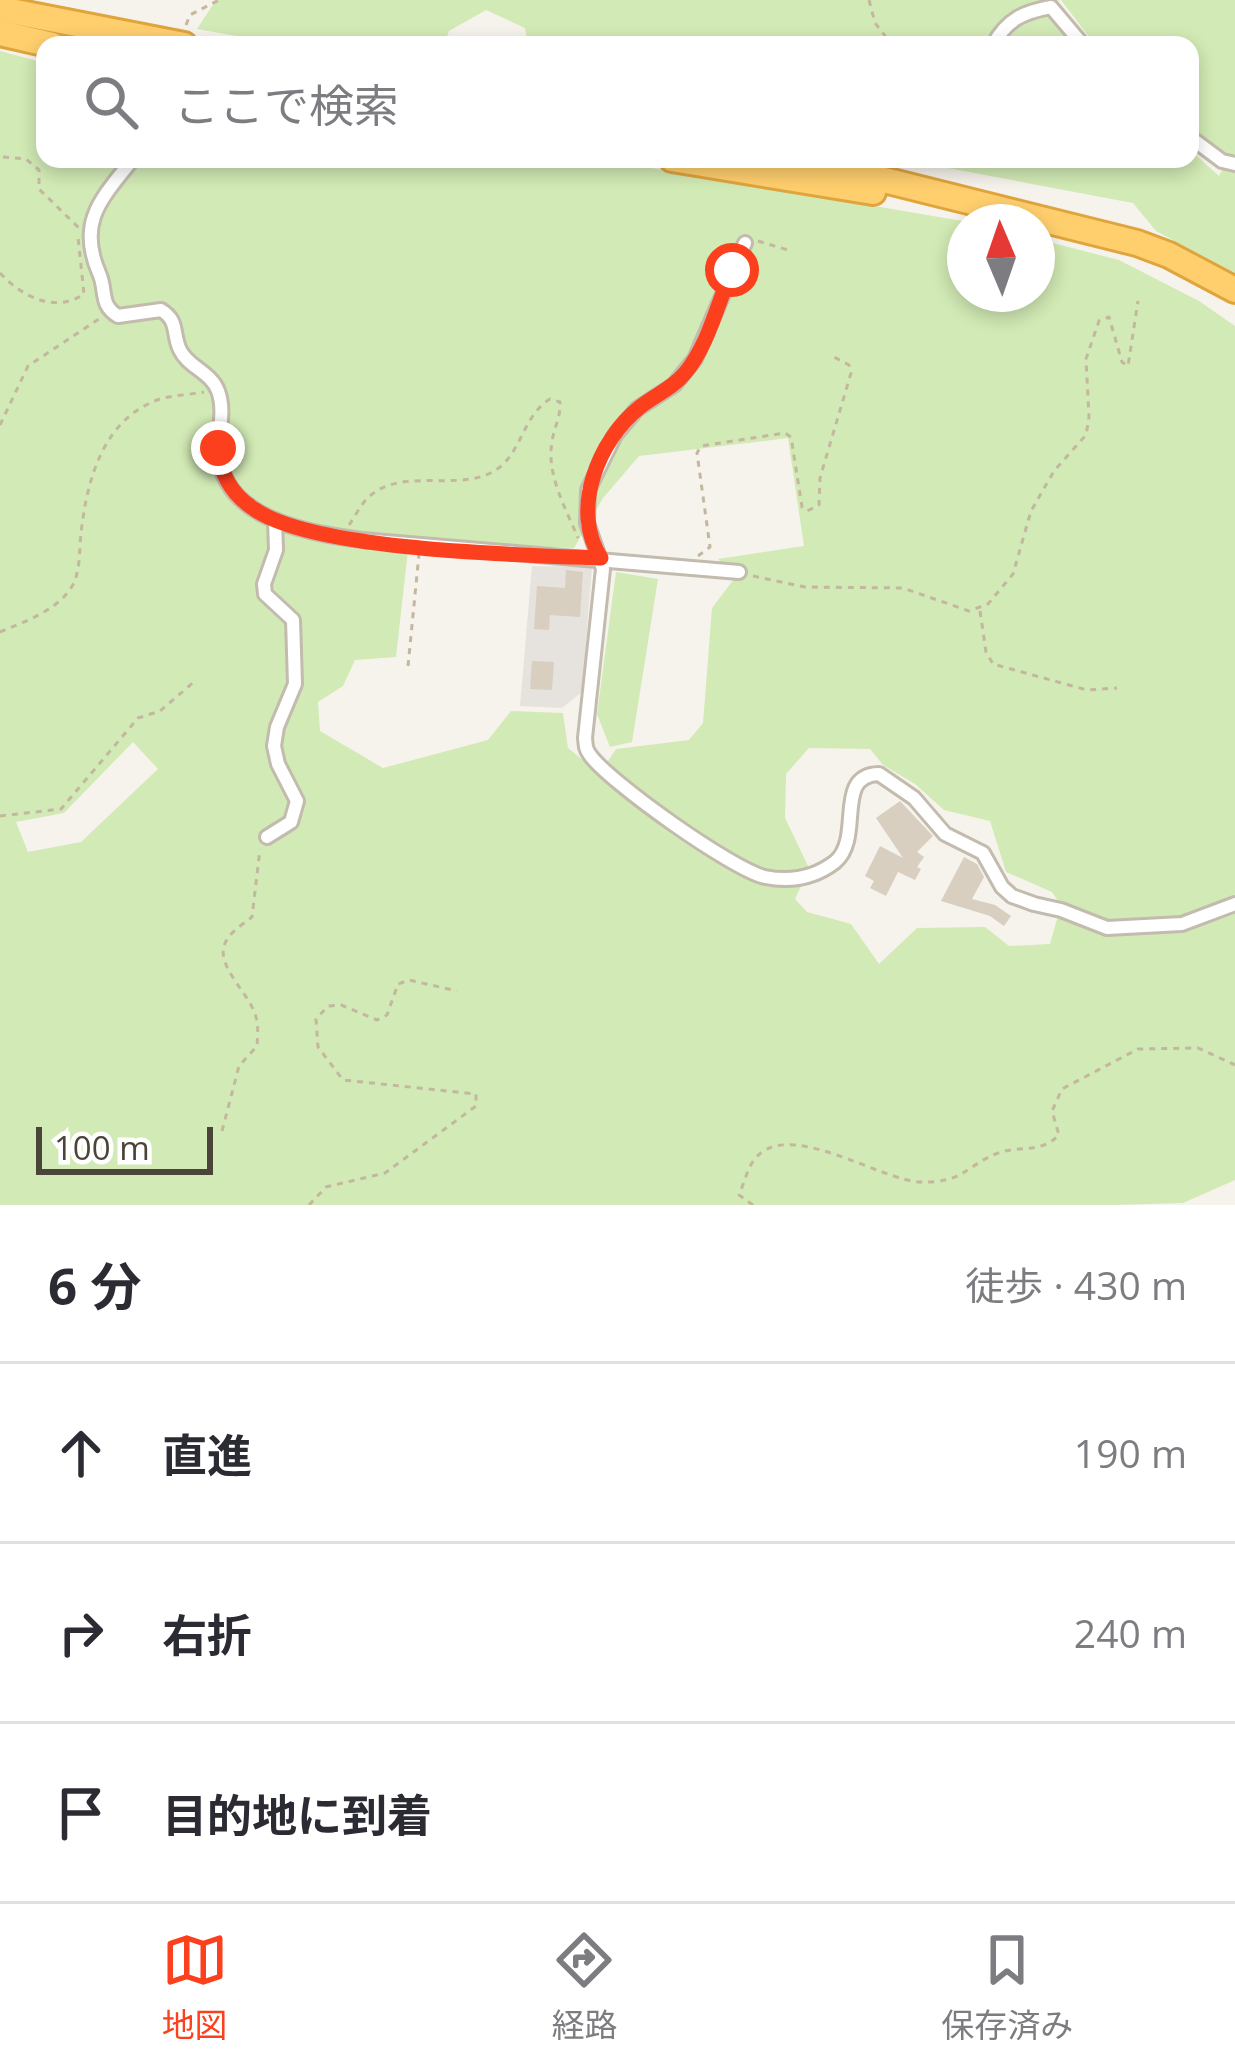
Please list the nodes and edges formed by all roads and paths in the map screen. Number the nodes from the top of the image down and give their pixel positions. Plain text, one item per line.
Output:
1 (219, 0) edge
2 (869, 0) edge
3 (0, 9) edge
4 (0, 33) edge
5 (138, 36) edge
6 (186, 36) edge
7 (885, 36) edge
8 (1000, 36) edge
9 (1075, 36) edge
10 (36, 41) edge
11 (1199, 144) edge
12 (3, 157) edge
13 (1235, 164) edge
14 (36, 167) edge
15 (37, 168) edge
16 (126, 168) edge
17 (726, 168) edge
18 (837, 168) edge
19 (1065, 224) junction
20 (86, 227) junction
21 (745, 243) joint
22 (788, 250) dead end
23 (0, 273) edge
24 (1235, 290) edge
25 (1138, 301) dead end
26 (110, 312) junction
27 (834, 357) dead end
28 (217, 389) junction
29 (0, 425) edge
30 (275, 520) junction
31 (340, 537) junction
32 (419, 546) junction
33 (598, 553) junction
34 (675, 566) junction
35 (739, 572) joint
36 (980, 610) junction
37 (0, 632) edge
38 (408, 666) dead end
39 (195, 681) dead end
40 (1117, 688) dead end
41 (0, 816) edge
42 (267, 837) joint
43 (1235, 904) edge
44 (457, 991) dead end
45 (1235, 1065) edge
46 (222, 1130) dead end
47 (309, 1205) edge
48 (753, 1205) edge

1 - 6 path
2 - 7 path
3 - 5 highway
4 - 10 highway
8 - 9 street
11 - 13 street
12 - 14 path
15 - 20 path
16 - 20 street
17 - 19 highway
18 - 19 highway
19 - 24 highway
20 - 23 path
20 - 26 street
21 - 22 path
21 - 33 street
25 - 36 path
26 - 28 street
26 - 29 path
27 - 34 path
28 - 30 street
28 - 37 path
30 - 31 street
30 - 42 street
31 - 32 street
31 - 33 path
32 - 33 street
32 - 38 path
33 - 34 street
33 - 43 street
34 - 35 street
35 - 36 path
36 - 40 path
39 - 41 path
42 - 46 path
44 - 47 path
45 - 48 path

